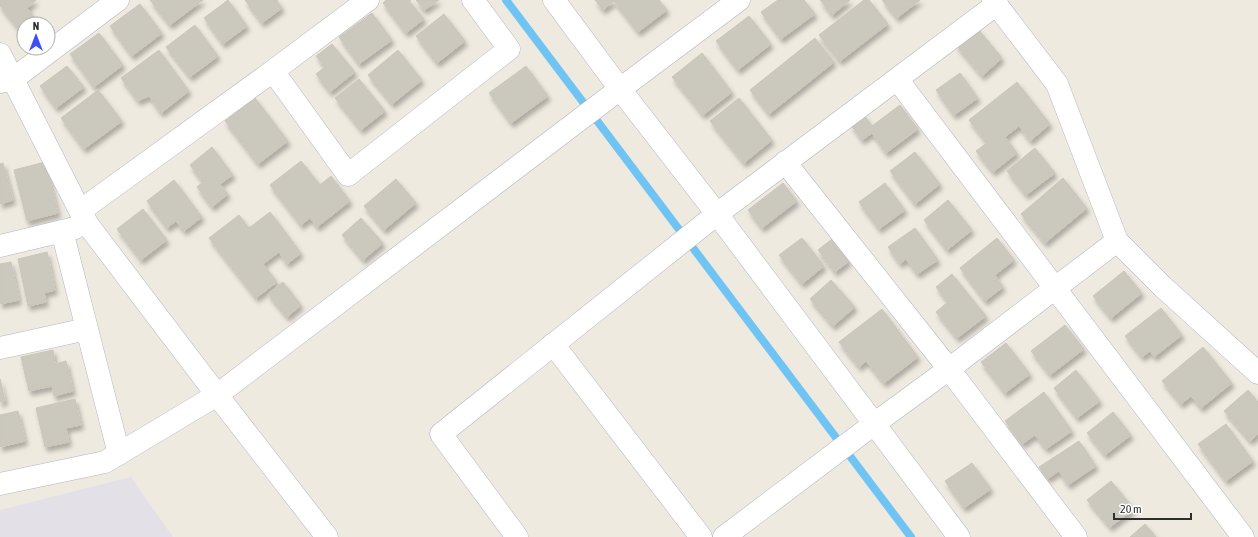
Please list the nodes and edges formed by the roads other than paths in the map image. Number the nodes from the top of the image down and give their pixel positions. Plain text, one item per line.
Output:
1 (118, 0) edge
2 (368, 0) edge
3 (473, 0) edge
4 (554, 0) edge
5 (739, 0) edge
6 (995, 2) edge
7 (0, 54) edge
8 (273, 71) junction
9 (897, 79) junction
10 (6, 80) edge
11 (620, 89) junction
12 (786, 162) junction
13 (717, 214) junction
14 (84, 218) junction
15 (62, 231) junction
16 (1117, 241) junction
17 (0, 246) edge
18 (1056, 288) junction
19 (87, 330) junction
20 (553, 344) junction
21 (0, 348) edge
22 (949, 370) junction
23 (1258, 373) edge
24 (217, 395) junction
25 (874, 424) junction
26 (119, 454) junction
27 (0, 484) edge
28 (327, 537) edge
29 (516, 537) edge
30 (701, 537) edge
31 (724, 537) edge
32 (959, 537) edge
33 (1076, 537) edge
34 (1243, 537) edge

1 - 10 street
2 - 8 street
3 - 8 street
4 - 11 street
5 - 11 street
6 - 9 street
6 - 16 street
7 - 10 street
8 - 14 street
9 - 12 street
9 - 18 street
10 - 14 street
11 - 13 street
11 - 24 street
12 - 13 street
12 - 22 street
13 - 20 street
13 - 25 street
14 - 15 street
14 - 24 street
15 - 17 street
15 - 19 street
16 - 18 street
16 - 23 street
18 - 22 street
18 - 34 street
19 - 21 street
19 - 26 street
20 - 29 street
20 - 30 street
22 - 25 street
22 - 33 street
24 - 26 street
24 - 28 street
25 - 31 street
25 - 32 street
26 - 27 street

